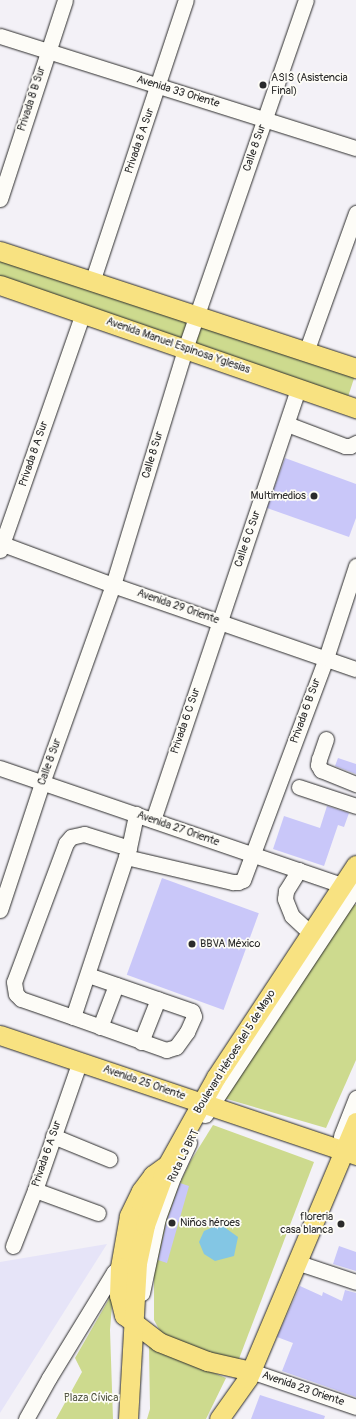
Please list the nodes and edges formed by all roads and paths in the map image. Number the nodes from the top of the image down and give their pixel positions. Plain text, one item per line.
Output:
1 (65, 0) edge
2 (186, 0) edge
3 (306, 0) edge
4 (0, 36) edge
5 (47, 52) junction
6 (158, 86) junction
7 (266, 118) junction
8 (356, 148) edge
9 (0, 199) edge
10 (356, 213) edge
11 (0, 251) edge
12 (92, 282) junction
13 (0, 285) edge
14 (83, 313) junction
15 (197, 317) junction
16 (185, 349) junction
17 (306, 352) junction
18 (356, 368) edge
19 (298, 388) junction
20 (356, 408) edge
21 (287, 424) junction
22 (356, 443) edge
23 (1, 546) edge
24 (356, 566) edge
25 (113, 585) junction
26 (220, 622) junction
27 (326, 658) junction
28 (356, 669) edge
29 (326, 739) dead end
30 (0, 768) edge
31 (42, 783) junction
32 (356, 784) edge
33 (299, 787) dead end
34 (356, 806) edge
35 (136, 814) junction
36 (152, 820) junction
37 (128, 853) junction
38 (253, 854) junction
39 (356, 865) edge
40 (299, 870) junction
41 (352, 888) edge
42 (0, 910) edge
43 (311, 934) junction
44 (88, 975) junction
45 (116, 985) junction
46 (158, 1000) junction
47 (73, 1017) junction
48 (100, 1027) junction
49 (0, 1034) edge
50 (141, 1042) junction
51 (80, 1061) junction
52 (356, 1098) edge
53 (206, 1104) junction
54 (356, 1122) edge
55 (53, 1136) junction
56 (345, 1152) edge
57 (109, 1159) dead end
58 (167, 1165) junction
59 (35, 1190) junction
60 (98, 1213) dead end
61 (14, 1246) dead end
62 (296, 1262) junction
63 (120, 1267) junction
64 (356, 1282) edge
65 (137, 1326) junction
66 (247, 1373) junction
67 (356, 1407) edge
68 (26, 1419) edge
69 (128, 1419) edge
70 (134, 1419) edge
71 (209, 1419) edge
72 (219, 1419) edge
73 (230, 1419) edge

1 - 5 street, Privada 8 B Sur
2 - 6 street, Privada 8 A Sur
3 - 7 street, Calle 8 Sur
4 - 5 street, Avenida 33 Oriente
5 - 6 street, Avenida 33 Oriente
5 - 9 street, Privada 8 B Sur
6 - 7 street, Avenida 33 Oriente
6 - 12 street, Privada 8 A Sur
7 - 8 street, Avenida 33 Oriente
7 - 15 street, Calle 8 Sur
10 - 17 street
11 - 12 main road
12 - 15 main road
13 - 14 main road, Avenida Manuel Espinosa Yglesias
14 - 16 main road, Avenida Manuel Espinosa Yglesias
14 - 23 street, Privada 8 A Sur
15 - 16 street, Calle 8 Sur
15 - 17 main road
16 - 19 main road, Avenida Manuel Espinosa Yglesias
16 - 25 street, Calle 8 Sur
17 - 18 main road
19 - 20 main road, Avenida Manuel Espinosa Yglesias
19 - 21 street, Calle 6 C Sur
21 - 22 street
21 - 26 street, Calle 6 C Sur
23 - 25 street, Avenida 29 Oriente
24 - 27 street, Privada 6 B Sur
25 - 26 street, Avenida 29 Oriente
25 - 31 street, Calle 8 Sur
26 - 27 street, Avenida 29 Oriente
26 - 36 street, Privada 6 C Sur
27 - 28 street, Avenida 29 Oriente
27 - 38 street, Privada 6 B Sur
29 - 32 street
30 - 31 street, Avenida 27 Oriente
31 - 35 street, Avenida 27 Oriente
31 - 42 street, Calle 8 Sur
33 - 34 street
35 - 36 street, Avenida 27 Oriente
35 - 37 street
36 - 38 street, Avenida 27 Oriente
37 - 38 street, Privada 6 B Sur
37 - 44 street
37 - 47 street
38 - 40 street, Avenida 27 Oriente
39 - 41 main road, Boulevard Héroes del 5 de Mayo
40 - 41 street, Avenida 27 Oriente
40 - 43 street
41 - 43 main road, Boulevard Héroes del 5 de Mayo
41 - 53 street, Ruta L3 BRT
43 - 53 main road, Boulevard Héroes del 5 de Mayo
44 - 45 street
44 - 47 street
45 - 46 street
45 - 48 street
46 - 50 street
46 - 50 street
47 - 48 street
48 - 50 street
49 - 51 main road, Avenida 25 Oriente
51 - 53 main road, Avenida 25 Oriente
51 - 55 street, Privada 6 A Sur
52 - 56 street
53 - 56 main road, Avenida 25 Oriente
53 - 58 main road, Boulevard Héroes del 5 de Mayo
53 - 65 street, Ruta L3 BRT
54 - 56 main road
55 - 57 street
55 - 59 street, Privada 6 A Sur
56 - 62 main road
56 - 66 street
58 - 63 main road
58 - 65 main road, Boulevard Héroes del 5 de Mayo
59 - 60 street
59 - 61 street, Privada 6 A Sur
62 - 64 street
62 - 66 main road
63 - 65 main road
63 - 68 street
65 - 66 main road
65 - 69 main road, Boulevard Héroes del 5 de Mayo
65 - 70 street, Ruta L3 BRT
66 - 67 street, Avenida 23 Oriente
66 - 71 street
66 - 72 main road
66 - 73 street

